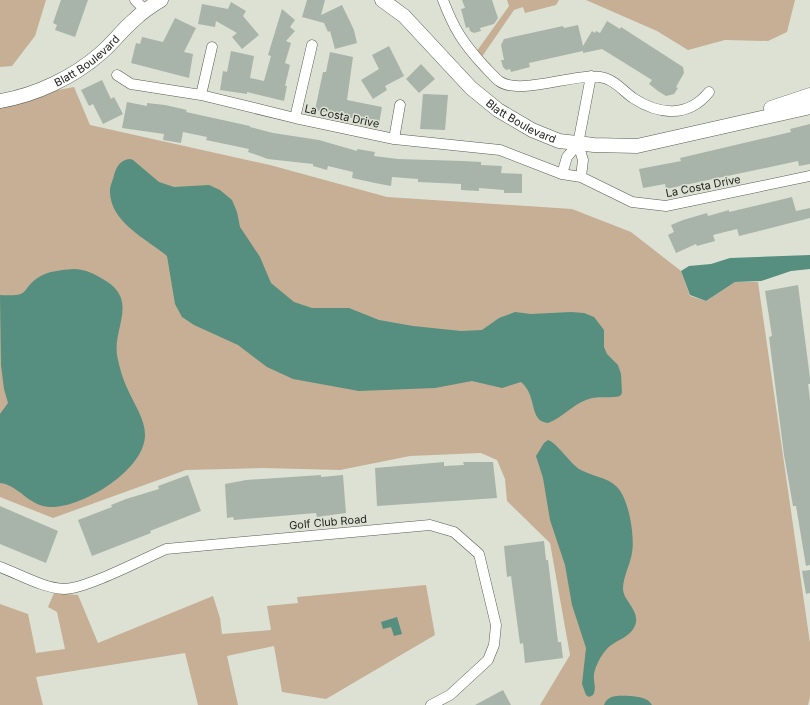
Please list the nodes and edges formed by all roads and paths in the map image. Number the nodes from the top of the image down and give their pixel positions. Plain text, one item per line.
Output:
1 (135, 0) edge
2 (161, 0) edge
3 (382, 0) edge
4 (443, 0) edge
5 (144, 5) edge
6 (312, 45) dead end
7 (212, 47) dead end
8 (117, 75) dead end
9 (591, 76) junction
10 (709, 92) dead end
11 (201, 95) junction
12 (810, 95) edge
13 (0, 101) edge
14 (400, 105) dead end
15 (810, 108) edge
16 (295, 118) junction
17 (700, 132) junction
18 (394, 139) junction
19 (578, 144) junction
20 (562, 174) junction
21 (810, 176) edge
22 (581, 177) junction
23 (0, 567) edge
24 (431, 705) edge

1 - 5 street
2 - 5 street, Blatt Boulevard
3 - 19 street, Blatt Boulevard
4 - 9 street
5 - 13 street, Blatt Boulevard
6 - 16 street
7 - 11 street
8 - 11 street, La Costa Drive
9 - 10 street
9 - 19 street
11 - 16 street, La Costa Drive
12 - 17 street, Blatt Boulevard
14 - 18 street
15 - 17 street, Blatt Boulevard
16 - 18 street, La Costa Drive
17 - 19 street, Blatt Boulevard
18 - 20 street, La Costa Drive
19 - 20 street
19 - 22 street
20 - 22 street, La Costa Drive
21 - 22 street, La Costa Drive
23 - 24 street, Golf Club Road

